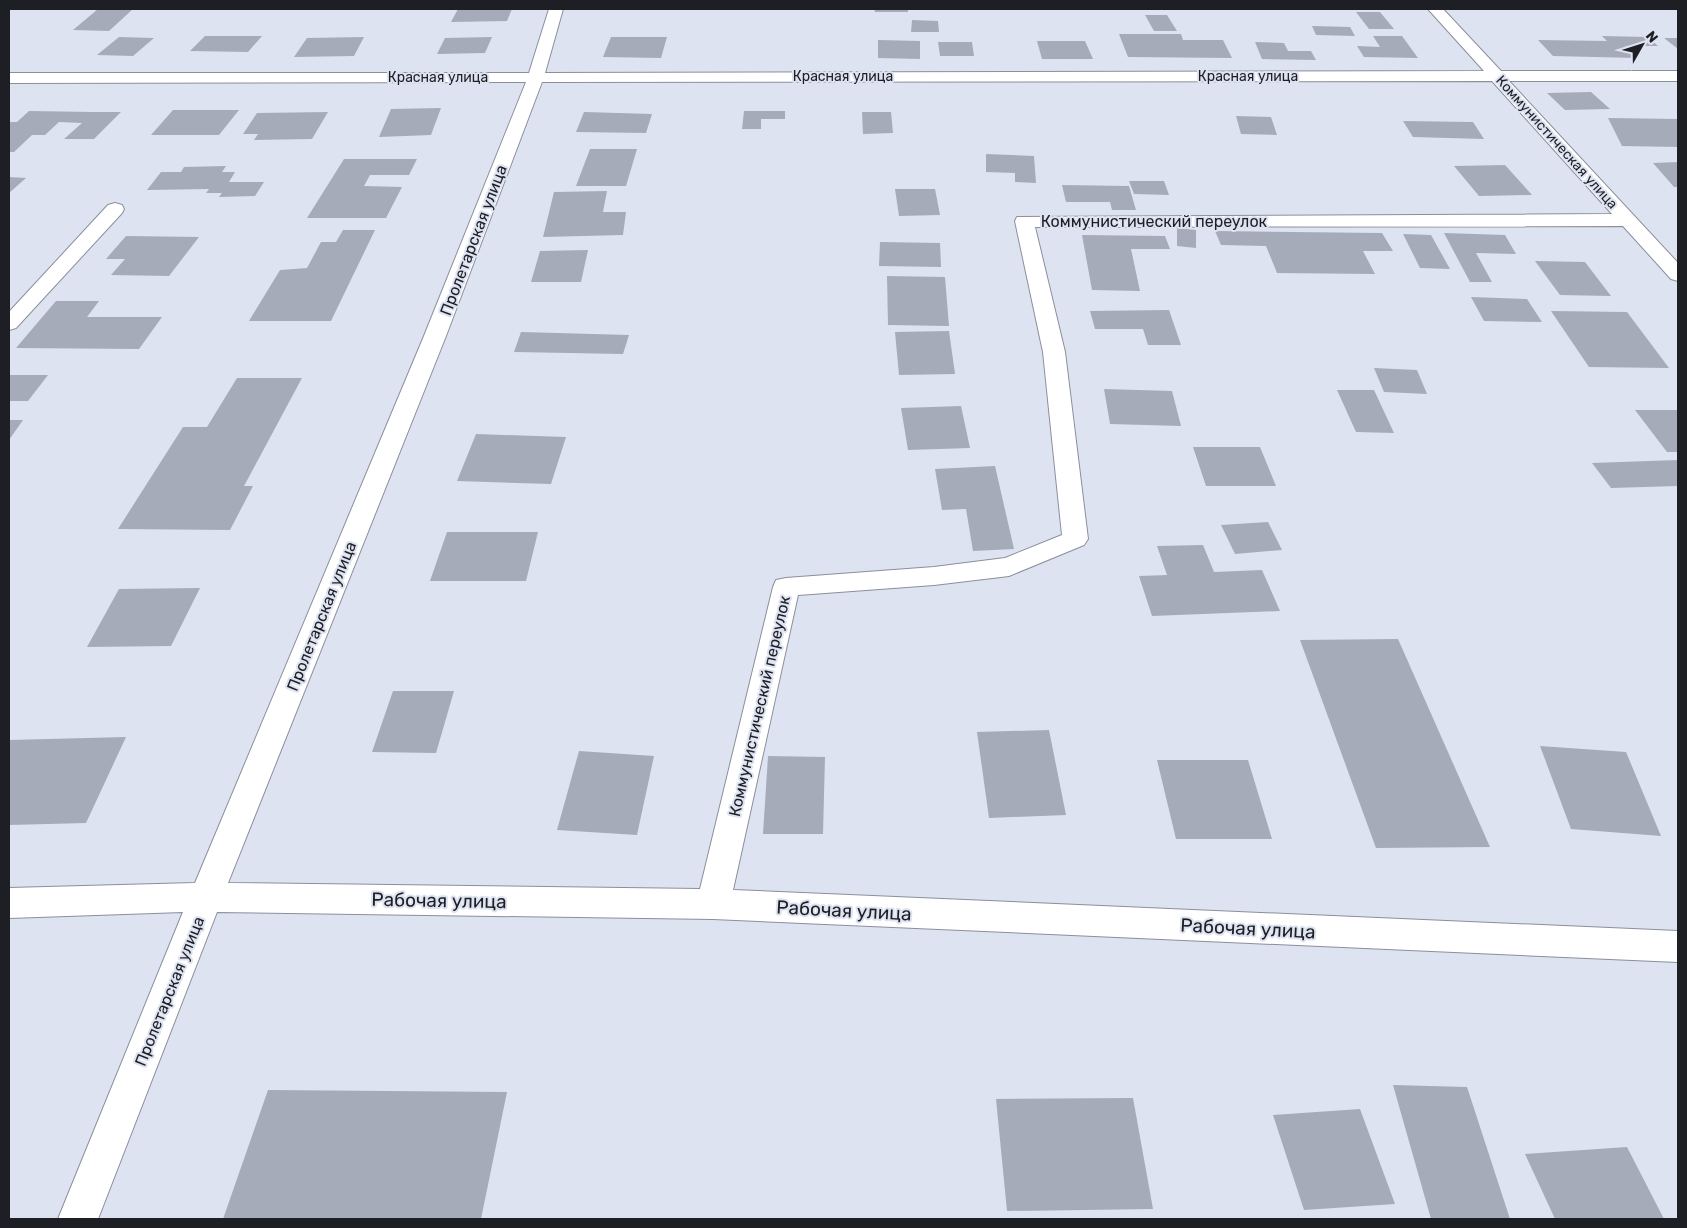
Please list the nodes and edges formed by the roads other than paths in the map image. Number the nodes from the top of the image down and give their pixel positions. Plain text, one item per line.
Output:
1 (556, 9) edge
2 (1435, 9) edge
3 (536, 76) junction
4 (1497, 76) junction
5 (1678, 76) edge
6 (9, 78) edge
7 (53, 78) junction
8 (9, 94) edge
9 (115, 209) dead end
10 (1628, 220) junction
11 (1678, 275) edge
12 (9, 324) edge
13 (206, 897) junction
14 (9, 903) edge
15 (713, 904) junction
16 (1678, 947) edge
17 (78, 1219) edge

1 - 3 street, Пролетарская улица
2 - 4 street, Коммунистическая улица
3 - 4 street, Красная улица
3 - 7 street, Красная улица
3 - 13 street, Пролетарская улица
4 - 5 street, Красная улица
4 - 10 street, Коммунистическая улица
6 - 7 street, Красная улица
7 - 8 street
9 - 12 street
10 - 11 street, Коммунистическая улица
10 - 15 street, Коммунистический переулок
13 - 14 street, Рабочая улица
13 - 15 street, Рабочая улица
13 - 17 street, Пролетарская улица
15 - 16 street, Рабочая улица

